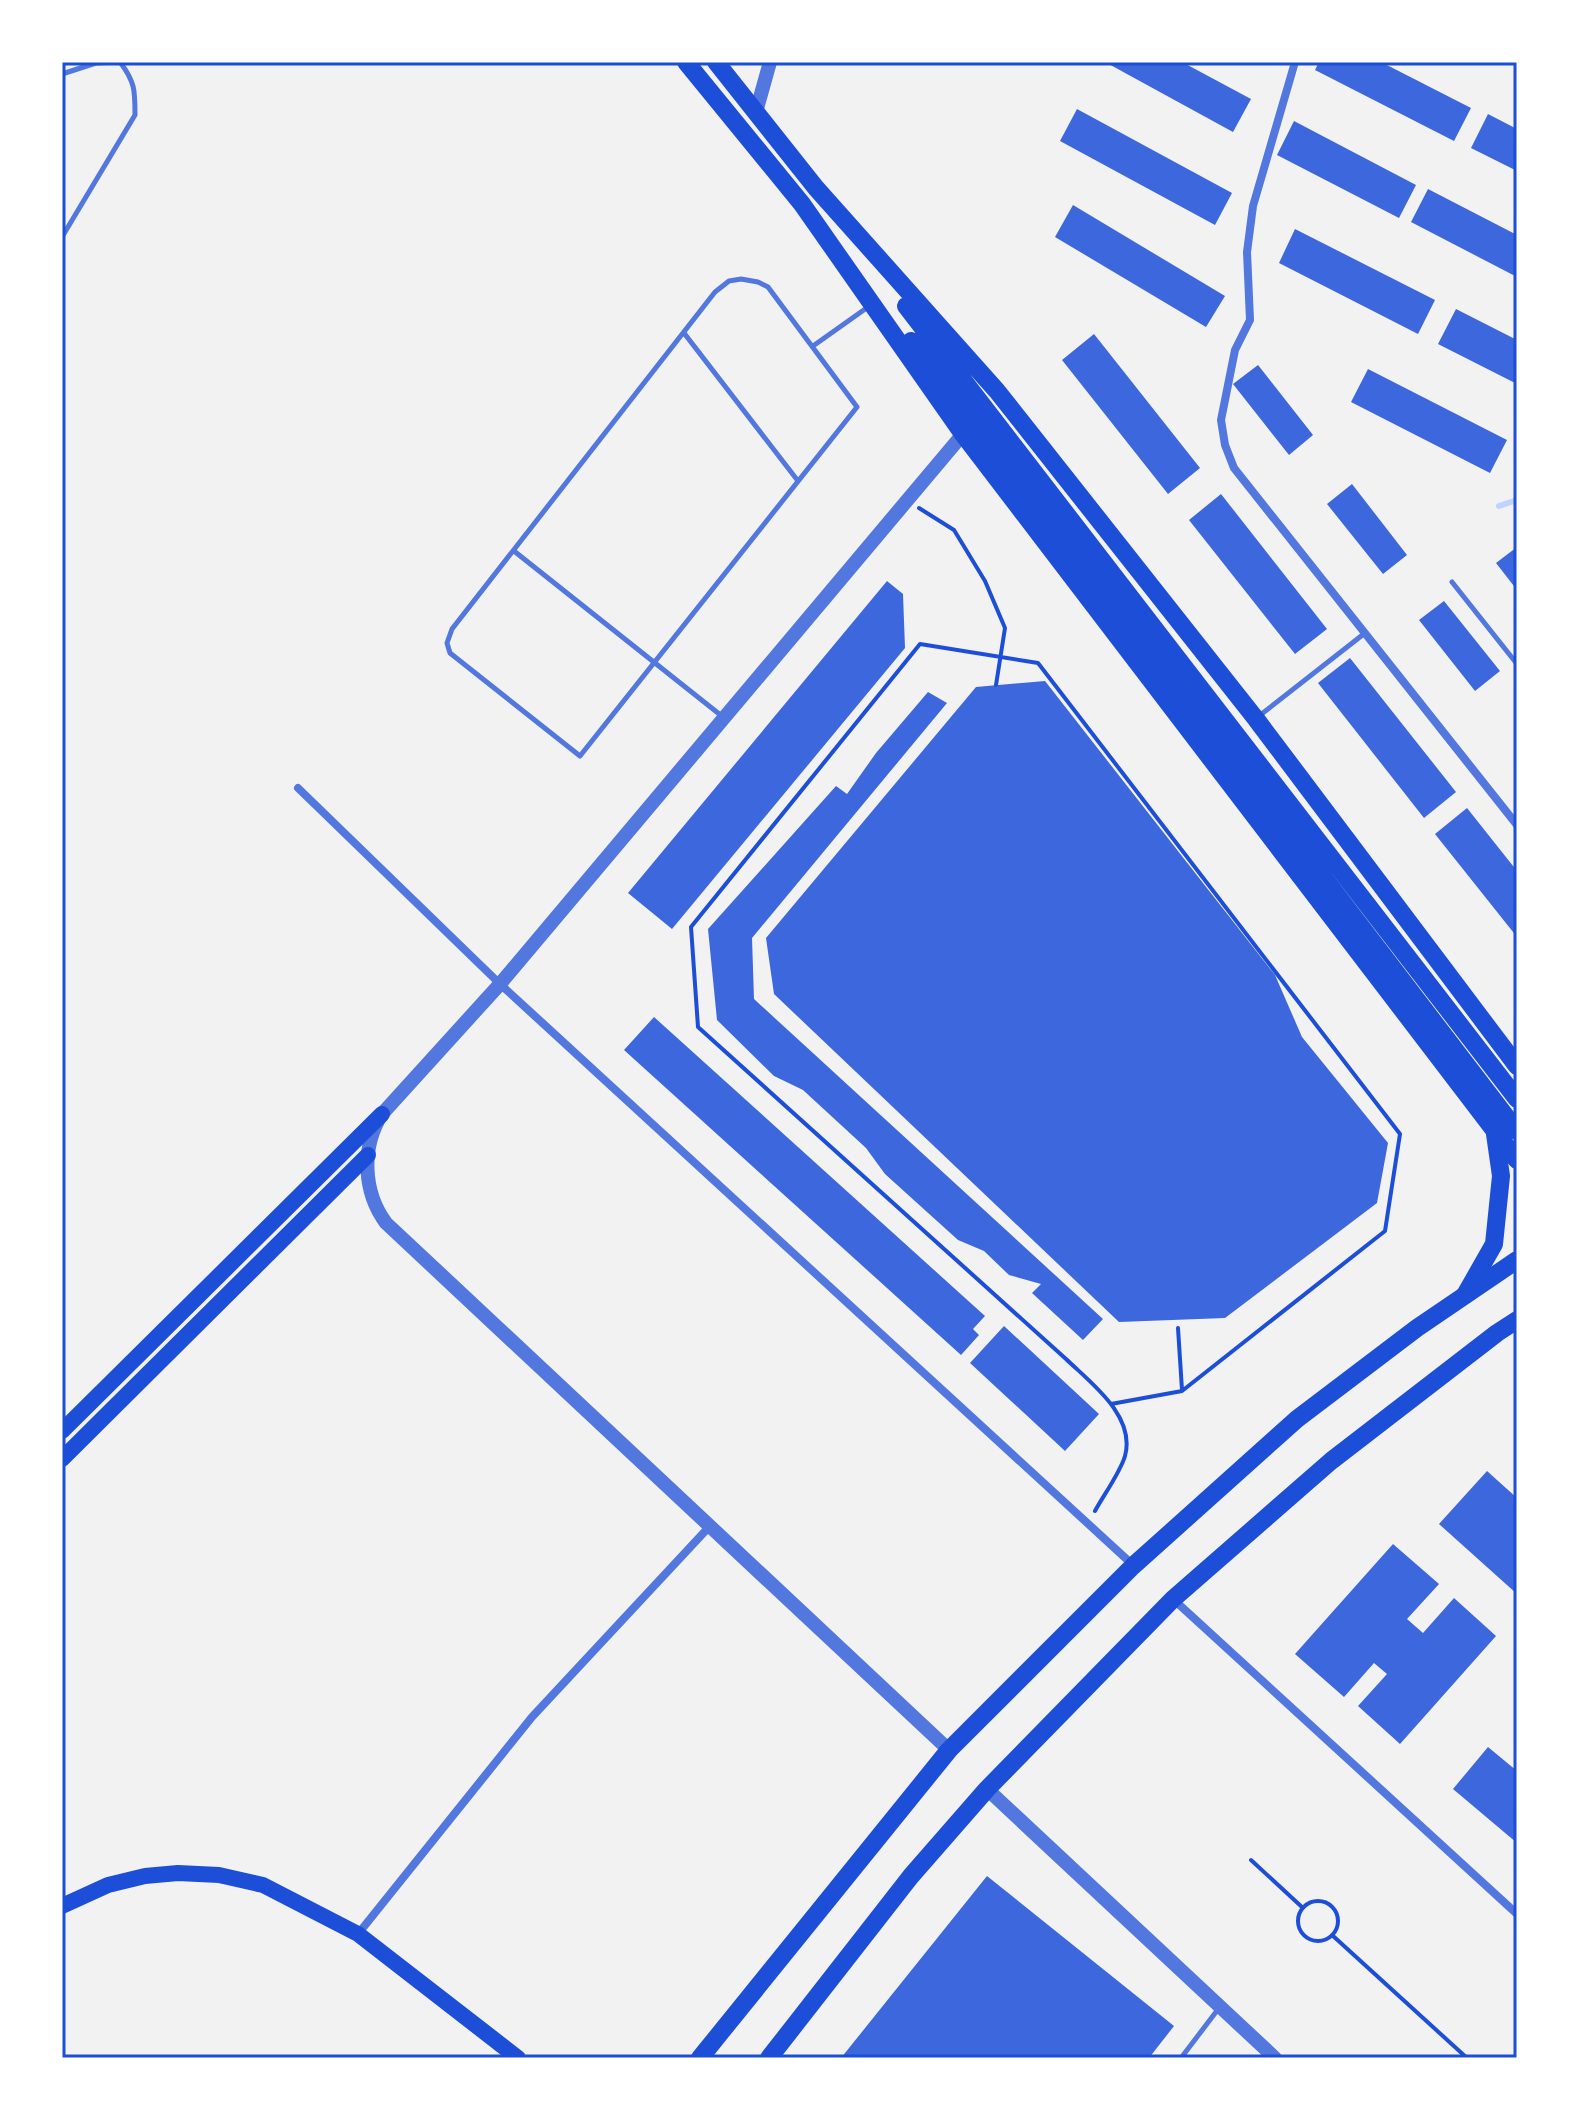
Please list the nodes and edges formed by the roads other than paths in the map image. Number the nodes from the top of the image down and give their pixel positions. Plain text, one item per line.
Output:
1 (686, 62) edge
2 (716, 62) edge
3 (770, 62) edge
4 (1295, 62) edge
5 (62, 74) edge
6 (756, 112) junction
7 (816, 188) junction
8 (802, 204) junction
9 (62, 237) edge
10 (872, 304) junction
11 (684, 332) junction
12 (813, 346) junction
13 (963, 434) junction
14 (798, 481) junction
15 (514, 551) dead end
16 (1452, 582) dead end
17 (1365, 633) junction
18 (654, 662) junction
19 (1517, 664) edge
20 (724, 718) junction
21 (1256, 719) junction
22 (298, 788) dead end
23 (1517, 825) edge
24 (500, 984) junction
25 (1517, 1066) edge
26 (1517, 1099) edge
27 (382, 1114) junction
28 (1495, 1131) junction
29 (1517, 1131) edge
30 (368, 1155) junction
31 (1517, 1160) edge
32 (1517, 1260) edge
33 (1465, 1295) junction
34 (1517, 1320) edge
35 (1517, 1329) edge
36 (1497, 1333) junction
37 (62, 1431) edge
38 (62, 1459) edge
39 (709, 1527) junction
40 (1133, 1566) junction
41 (1173, 1599) junction
42 (949, 1750) junction
43 (987, 1789) junction
44 (62, 1906) edge
45 (1517, 1914) edge
46 (358, 1934) junction
47 (1220, 2007) junction
48 (518, 2058) edge
49 (700, 2058) edge
50 (769, 2058) edge
51 (1181, 2058) edge
52 (1275, 2058) edge

1 - 8 main road
2 - 6 main road
3 - 6 street
4 - 17 street
5 - 9 lane
6 - 7 main road
7 - 21 main road
7 - 26 main road
8 - 10 main road
8 - 29 main road
10 - 12 lane
10 - 13 main road
11 - 12 lane
11 - 14 lane
11 - 18 lane
12 - 14 lane
13 - 20 street
13 - 28 main road
14 - 18 lane
15 - 18 lane
16 - 19 lane
17 - 21 lane
17 - 23 street
18 - 20 lane
20 - 24 street
21 - 25 main road
22 - 24 street
24 - 27 street
24 - 40 street
27 - 30 street
27 - 37 main road
28 - 31 main road
28 - 33 main road
30 - 38 main road
30 - 39 street
32 - 33 main road
33 - 40 main road
34 - 36 main road
35 - 36 main road
36 - 41 main road
39 - 42 street
39 - 46 street
40 - 42 main road
41 - 43 main road
41 - 45 street
42 - 49 main road
43 - 47 street
43 - 50 main road
44 - 46 main road
46 - 48 main road
47 - 51 lane
47 - 52 street

